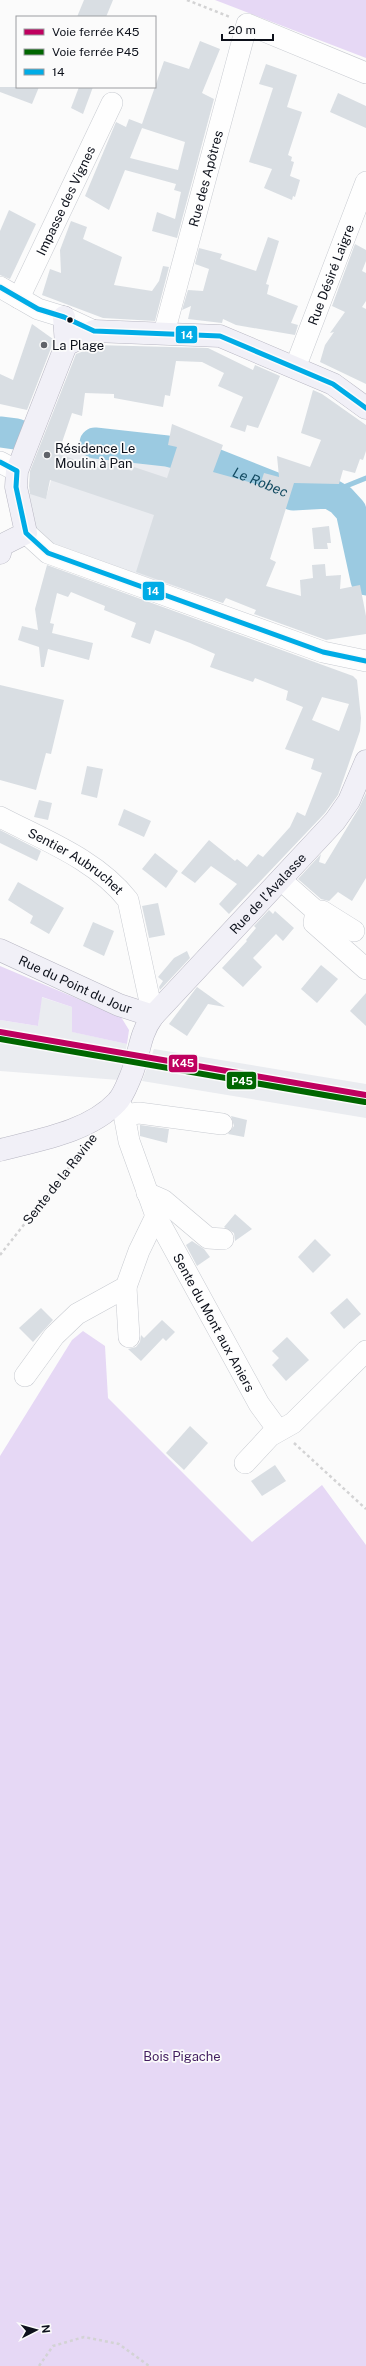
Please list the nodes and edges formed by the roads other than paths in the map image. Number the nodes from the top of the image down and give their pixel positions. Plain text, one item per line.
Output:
1 (366, 73) edge
2 (112, 103) dead end
3 (366, 182) edge
4 (0, 287) edge
5 (19, 298) junction
6 (64, 317) junction
7 (94, 331) junction
8 (164, 333) junction
9 (66, 345) junction
10 (295, 368) junction
11 (366, 408) edge
12 (8, 466) edge
13 (26, 533) junction
14 (0, 553) edge
15 (366, 661) edge
16 (366, 761) edge
17 (0, 817) edge
18 (281, 880) junction
19 (316, 910) junction
20 (354, 931) dead end
21 (0, 950) edge
22 (366, 969) edge
23 (153, 1016) junction
24 (121, 1108) junction
25 (222, 1124) dead end
26 (0, 1150) edge
27 (147, 1193) junction
28 (156, 1216) junction
29 (223, 1239) dead end
30 (126, 1287) junction
31 (129, 1337) dead end
32 (366, 1351) edge
33 (25, 1376) dead end
34 (278, 1430) junction
35 (245, 1463) dead end

1 - 8 street, Rue des Apôtres
2 - 5 street, Impasse des Vignes
3 - 10 street, Rue Désiré Laigre
4 - 5 street
5 - 6 street
6 - 7 street
6 - 9 main road
7 - 8 main road
7 - 9 main road
8 - 10 main road
9 - 12 main road
10 - 11 main road
12 - 13 main road
13 - 14 main road
13 - 15 street
16 - 18 main road, Rue de l'Avalasse
17 - 23 street, Sentier Aubruchet
18 - 19 street
18 - 23 main road, Rue de l'Avalasse
19 - 20 street
19 - 22 street
21 - 23 main road, Rue du Point du Jour
23 - 24 main road, Rue de l'Avalasse
24 - 25 street
24 - 26 main road
24 - 27 street, Sente du Mont aux Aniers
27 - 28 street, Sente du Mont aux Aniers
27 - 29 street
28 - 30 street
28 - 34 street, Sente du Mont aux Aniers
30 - 31 street
30 - 33 street
32 - 34 street
34 - 35 street

